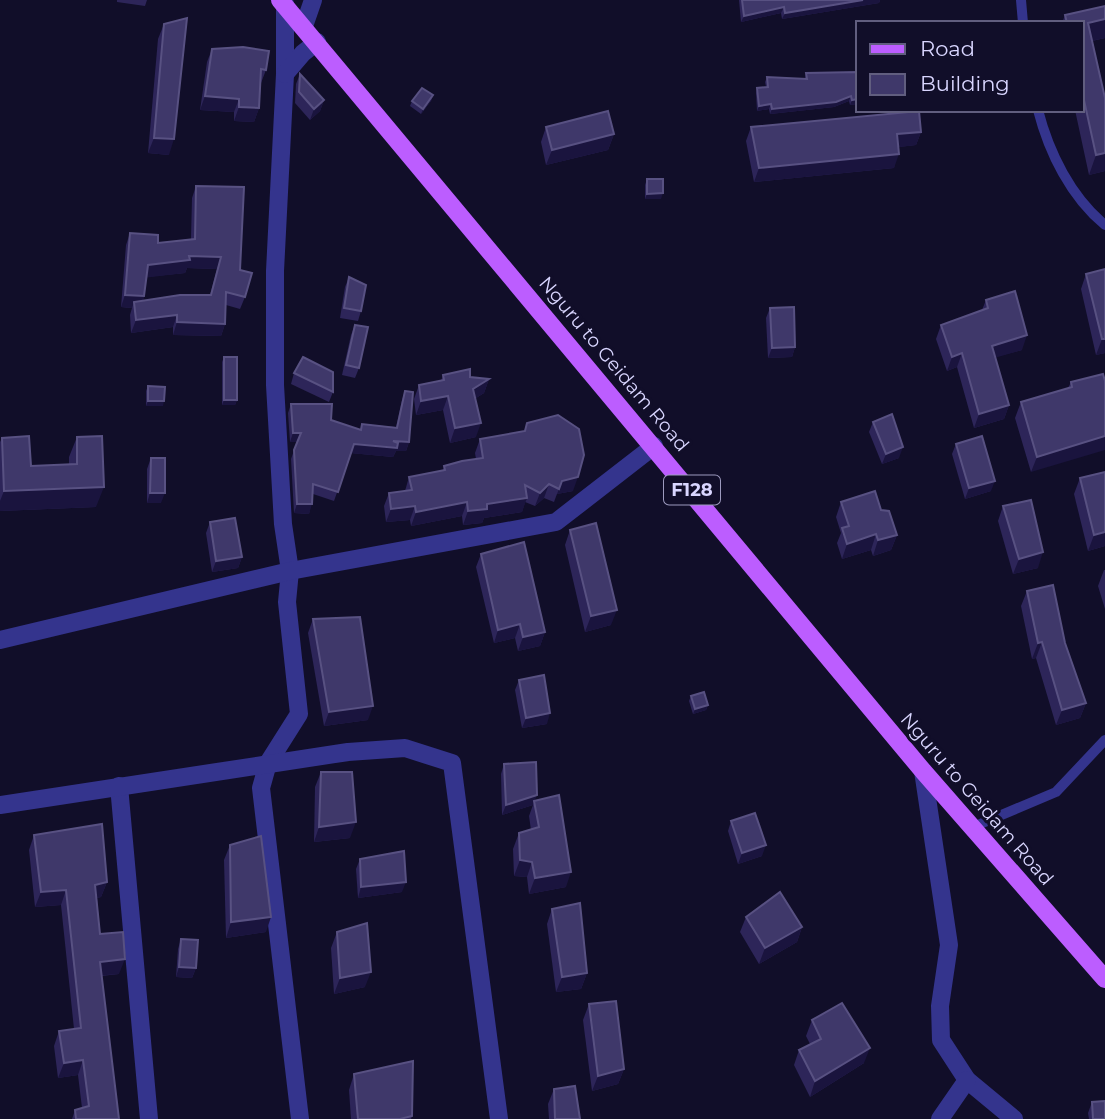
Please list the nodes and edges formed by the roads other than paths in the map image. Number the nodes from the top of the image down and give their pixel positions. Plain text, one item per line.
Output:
1 (313, 0) edge
2 (1021, 0) edge
3 (282, 2) edge
4 (1023, 21) edge
5 (304, 26) junction
6 (317, 42) junction
7 (285, 74) junction
8 (1039, 112) edge
9 (1105, 225) edge
10 (654, 446) junction
11 (290, 571) junction
12 (0, 640) edge
13 (1105, 740) edge
14 (268, 762) junction
15 (923, 771) junction
16 (119, 786) junction
17 (0, 805) edge
18 (973, 827) junction
19 (1105, 979) edge
20 (967, 1080) junction
21 (149, 1119) edge
22 (300, 1119) edge
23 (499, 1119) edge
24 (940, 1119) edge
25 (1014, 1119) edge

1 - 5 street
2 - 4 lane
3 - 5 main road, Nguru to Geidam Road / F128
3 - 7 street
5 - 6 main road, Nguru to Geidam Road / F128
6 - 7 street
6 - 10 main road, Nguru to Geidam Road / F128
7 - 11 street
8 - 9 lane
10 - 11 street
10 - 15 main road, Nguru to Geidam Road / F128
11 - 12 street
11 - 14 street
13 - 18 lane
14 - 16 street
14 - 22 street
14 - 23 street
15 - 18 main road, Nguru to Geidam Road / F128
15 - 20 street
16 - 17 street
16 - 21 street
18 - 19 main road, Nguru to Geidam Road / F128
20 - 24 street
20 - 25 street

